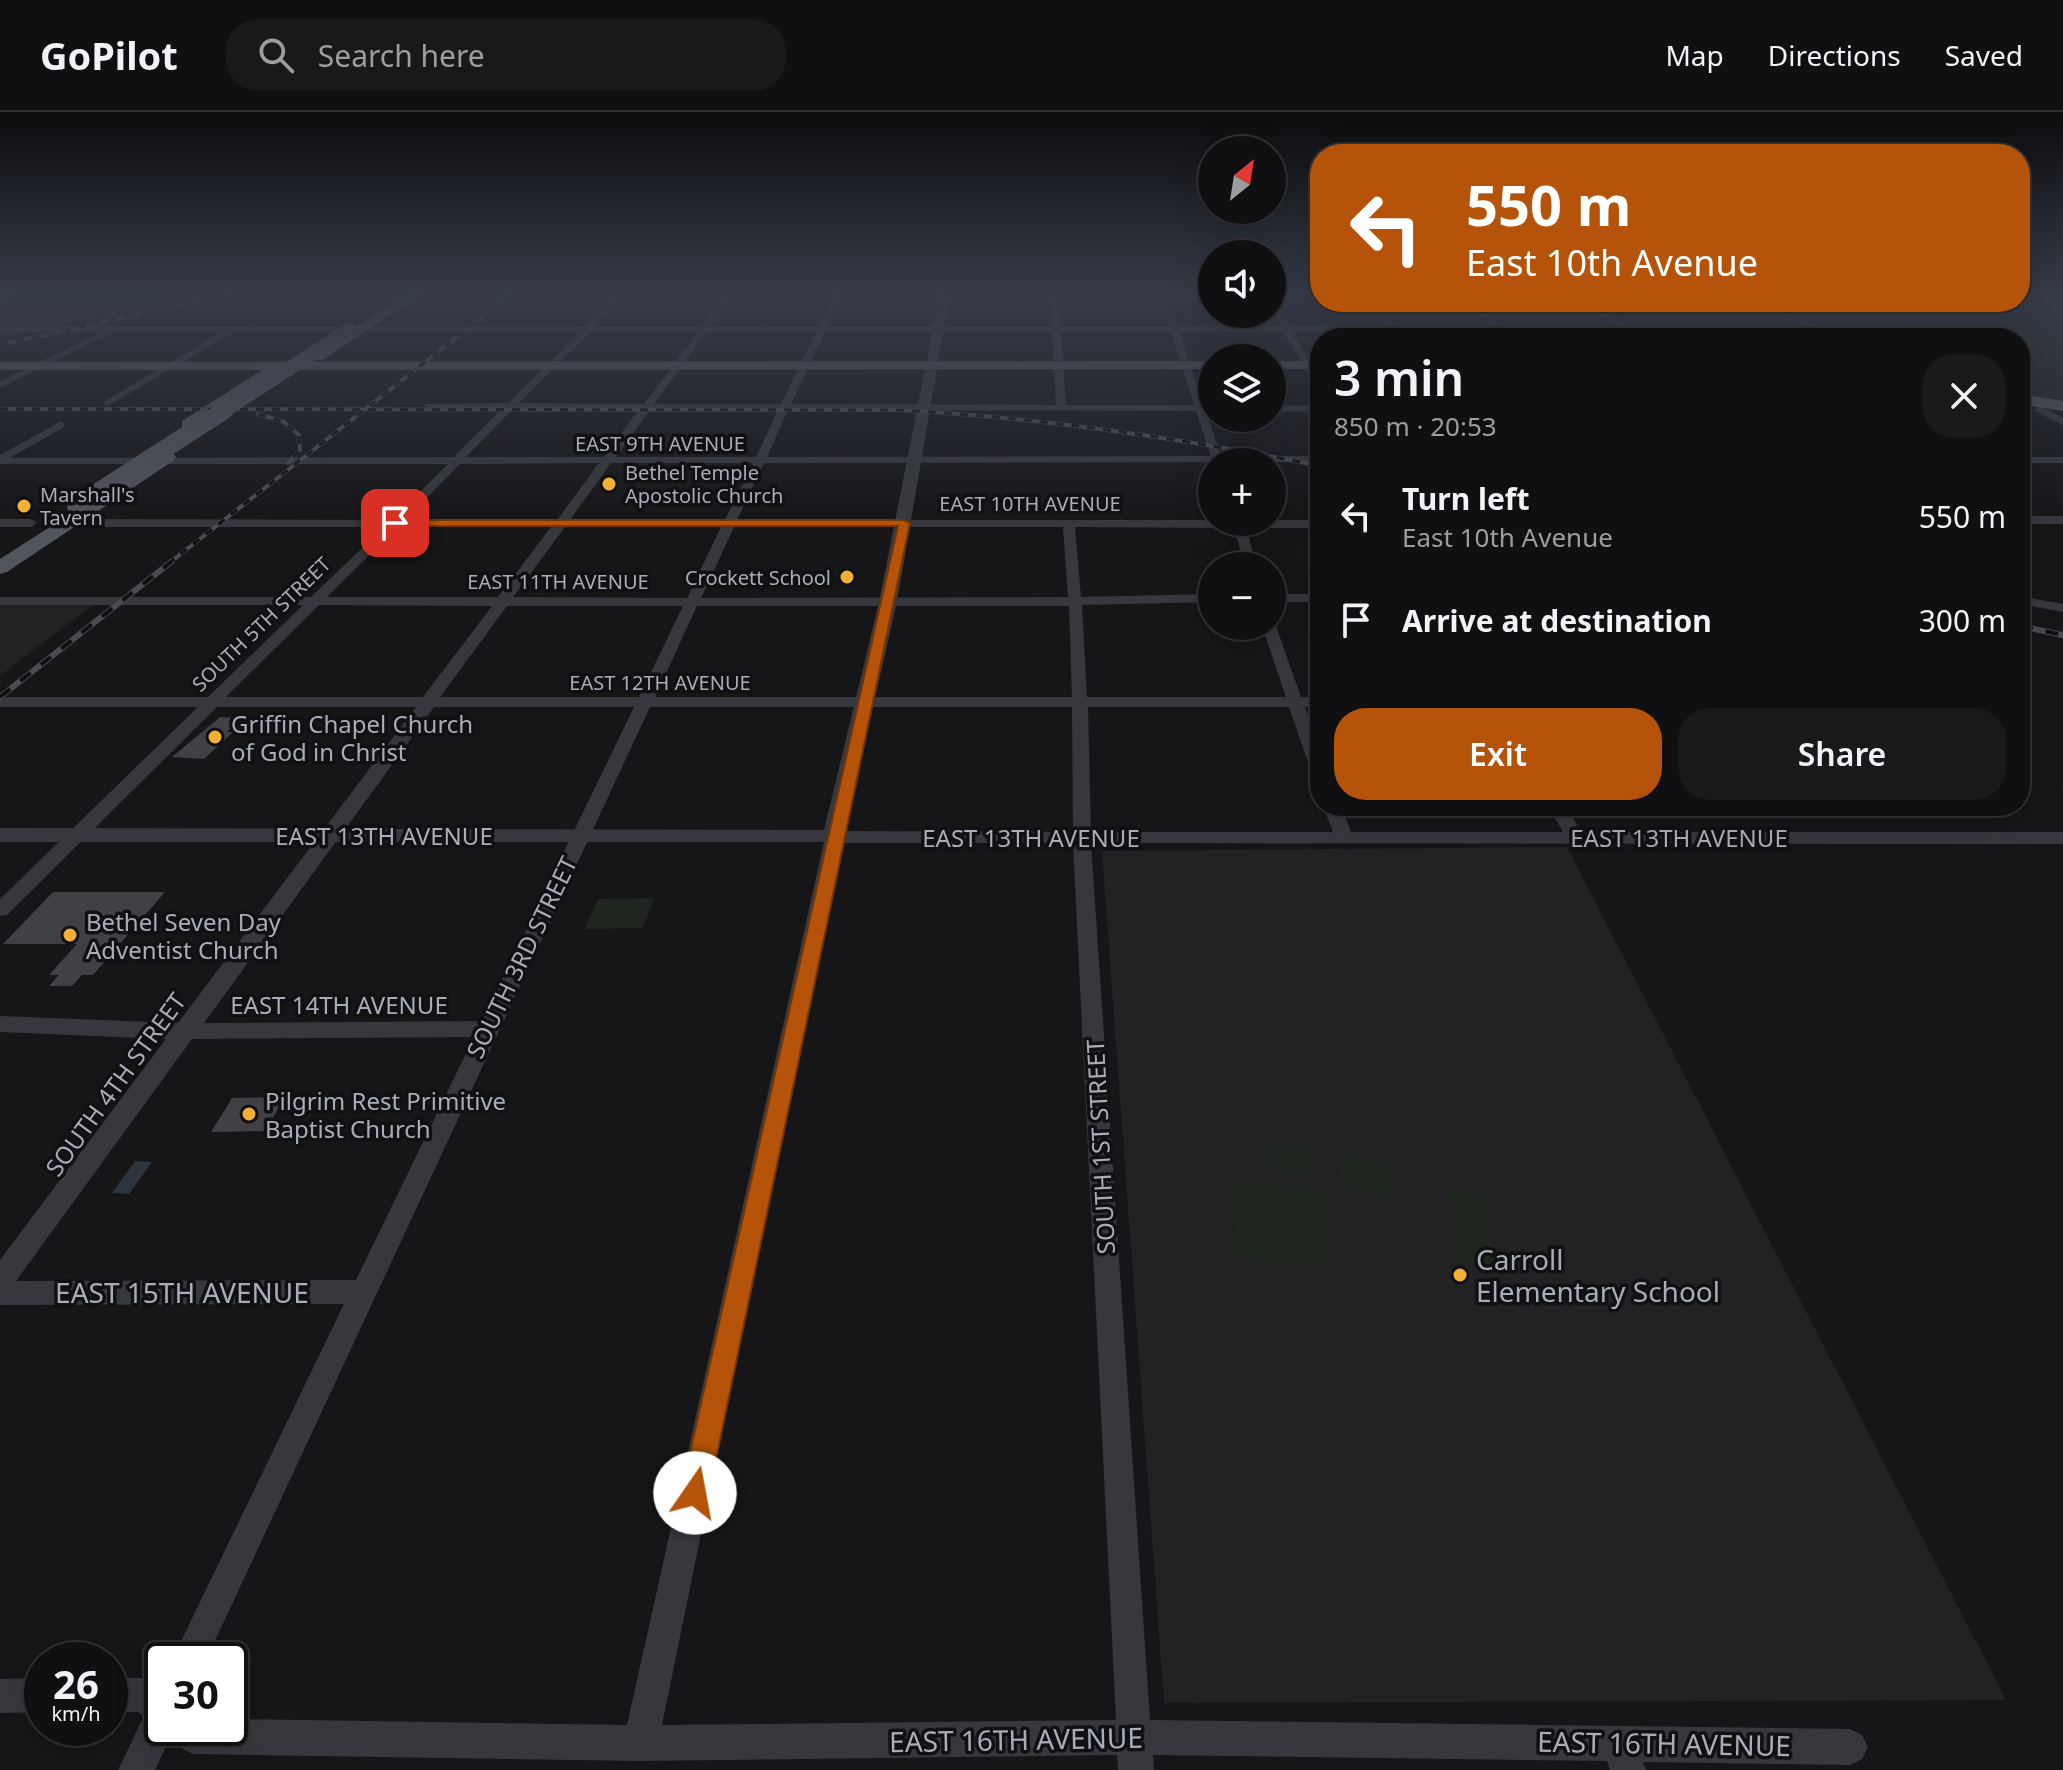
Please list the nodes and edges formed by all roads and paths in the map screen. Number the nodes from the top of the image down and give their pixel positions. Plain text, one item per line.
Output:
1 (29, 370) edge
2 (163, 370) edge
3 (284, 370) edge
4 (284, 370) edge
5 (286, 370) edge
6 (545, 370) edge
7 (674, 370) edge
8 (802, 370) edge
9 (931, 370) edge
10 (1058, 370) edge
11 (1188, 370) edge
12 (0, 385) edge
13 (1198, 390) edge
14 (2030, 402) edge
15 (106, 404) dead end
16 (427, 406) dead end
17 (508, 406) junction
18 (925, 406) junction
19 (1061, 406) junction
20 (2040, 406) junction
21 (2063, 406) edge
22 (646, 407) junction
23 (784, 407) junction
24 (1198, 408) edge
25 (1286, 408) edge
26 (2030, 408) edge
27 (1310, 409) edge
28 (2063, 422) edge
29 (60, 425) dead end
30 (1310, 459) edge
31 (0, 460) edge
32 (1286, 460) edge
33 (2030, 460) edge
34 (2063, 460) edge
35 (129, 461) junction
36 (162, 461) junction
37 (455, 461) junction
38 (607, 461) junction
39 (758, 461) junction
40 (914, 461) junction
41 (1198, 461) edge
42 (55, 515) junction
43 (2030, 520) edge
44 (2063, 520) edge
45 (0, 523) edge
46 (395, 523) junction
47 (562, 523) junction
48 (729, 523) junction
49 (904, 523) junction
50 (1069, 523) junction
51 (1198, 523) edge
52 (1286, 524) edge
53 (1310, 524) edge
54 (0, 543) edge
55 (0, 555) edge
56 (0, 568) edge
57 (1198, 598) edge
58 (1286, 598) edge
59 (1310, 598) edge
60 (0, 601) edge
61 (312, 601) junction
62 (505, 601) junction
63 (1075, 601) junction
64 (691, 602) junction
65 (888, 602) junction
66 (2030, 602) edge
67 (2063, 608) edge
68 (1273, 640) edge
69 (0, 702) edge
70 (211, 702) junction
71 (429, 702) junction
72 (643, 702) junction
73 (865, 702) junction
74 (1079, 702) junction
75 (1293, 702) junction
76 (1310, 702) edge
77 (1310, 747) edge
78 (1336, 816) edge
79 (1563, 816) edge
80 (580, 834) junction
81 (0, 835) edge
82 (77, 835) junction
83 (329, 835) junction
84 (1574, 836) junction
85 (834, 837) junction
86 (1082, 837) junction
87 (1344, 837) junction
88 (2063, 838) edge
89 (0, 910) edge
90 (0, 1024) edge
91 (486, 1029) junction
92 (184, 1031) junction
93 (0, 1281) edge
94 (364, 1292) junction
95 (0, 1293) edge
96 (198, 1642) edge
97 (24, 1695) edge
98 (0, 1696) edge
99 (248, 1737) edge
100 (641, 1743) junction
101 (148, 1746) edge
102 (1850, 1747) dead end
103 (1135, 1753) edge
104 (1624, 1756) edge
105 (136, 1770) edge

1 - 12 street
2 - 15 street
3 - 42 main road, bridge
4 - 35 main road
5 - 36 main road
6 - 17 street, SOUTH 5TH STREET
7 - 22 street, SOUTH 4TH STREET
8 - 23 street, SOUTH 3RD STREET
9 - 18 street
10 - 19 street
11 - 13 street
14 - 20 main road
16 - 17 street
17 - 22 street
17 - 37 street, SOUTH 5TH STREET
18 - 19 street
18 - 23 street
18 - 40 street
19 - 24 street
20 - 21 main road
20 - 26 street
20 - 28 street
22 - 23 street
22 - 38 street, SOUTH 4TH STREET
23 - 39 street, SOUTH 3RD STREET
25 - 27 street
29 - 31 street
30 - 32 street, EAST 9TH AVENUE
31 - 35 street, EAST 9TH AVENUE
33 - 34 street
35 - 36 street, EAST 9TH AVENUE
35 - 42 main road
36 - 37 street, EAST 9TH AVENUE
36 - 42 main road
37 - 38 street, EAST 9TH AVENUE
37 - 46 street, SOUTH 5TH STREET
38 - 39 street, EAST 9TH AVENUE
38 - 47 street, SOUTH 4TH STREET
39 - 40 street, EAST 9TH AVENUE
39 - 48 street, SOUTH 3RD STREET
40 - 41 street, EAST 9TH AVENUE
40 - 49 street
42 - 45 street, EAST 10TH AVENUE
42 - 46 street, EAST 10TH AVENUE
42 - 54 main road
42 - 55 main road
42 - 56 main road
43 - 44 street
46 - 47 street, EAST 10TH AVENUE
46 - 61 street, SOUTH 5TH STREET
47 - 48 street, EAST 10TH AVENUE
47 - 62 street, SOUTH 4TH STREET
48 - 49 street, EAST 10TH AVENUE
48 - 64 street, SOUTH 3RD STREET
49 - 50 street, EAST 10TH AVENUE
49 - 65 street
50 - 51 street, EAST 10TH AVENUE
50 - 63 street, SOUTH 1ST STREET
52 - 53 street, EAST 10TH AVENUE
57 - 63 street, EAST 11TH AVENUE
58 - 59 street
60 - 61 street, EAST 11TH AVENUE
61 - 62 street, EAST 11TH AVENUE
61 - 70 street, SOUTH 5TH STREET
62 - 64 street, EAST 11TH AVENUE
62 - 71 street, SOUTH 4TH STREET
63 - 65 street, EAST 11TH AVENUE
63 - 74 street, SOUTH 1ST STREET
64 - 65 street, EAST 11TH AVENUE
64 - 72 street, SOUTH 3RD STREET
65 - 73 street
66 - 67 street
68 - 75 street
69 - 70 street, EAST 12TH AVENUE
70 - 71 street, EAST 12TH AVENUE
70 - 82 street, SOUTH 5TH STREET
71 - 72 street, EAST 12TH AVENUE
71 - 83 street, SOUTH 4TH STREET
72 - 73 street, EAST 12TH AVENUE
72 - 80 street, SOUTH 3RD STREET
73 - 74 street, EAST 12TH AVENUE
73 - 85 street
74 - 75 street, EAST 12TH AVENUE
74 - 86 street, SOUTH 1ST STREET
75 - 76 street, EAST 12TH AVENUE
75 - 77 street
78 - 87 street
79 - 84 street
80 - 83 street, EAST 13TH AVENUE
80 - 85 street, EAST 13TH AVENUE
80 - 91 street, SOUTH 3RD STREET
81 - 82 street, EAST 13TH AVENUE
82 - 83 street, EAST 13TH AVENUE
82 - 89 street, SOUTH 5TH STREET
83 - 92 street, SOUTH 4TH STREET
84 - 87 street, EAST 13TH AVENUE
84 - 88 street, EAST 13TH AVENUE
85 - 86 street, EAST 13TH AVENUE
85 - 100 street
86 - 87 street, EAST 13TH AVENUE
86 - 103 street, SOUTH 1ST STREET
90 - 92 street, EAST 14TH AVENUE
91 - 92 street, EAST 14TH AVENUE
91 - 94 street, SOUTH 3RD STREET
92 - 93 street, SOUTH 4TH STREET
94 - 95 street, EAST 15TH AVENUE
94 - 96 street, SOUTH 3RD STREET
97 - 98 street
99 - 100 street, EAST 16TH AVENUE
100 - 103 street, EAST 16TH AVENUE
101 - 105 street
102 - 104 street, EAST 16TH AVENUE
103 - 104 street, EAST 16TH AVENUE

